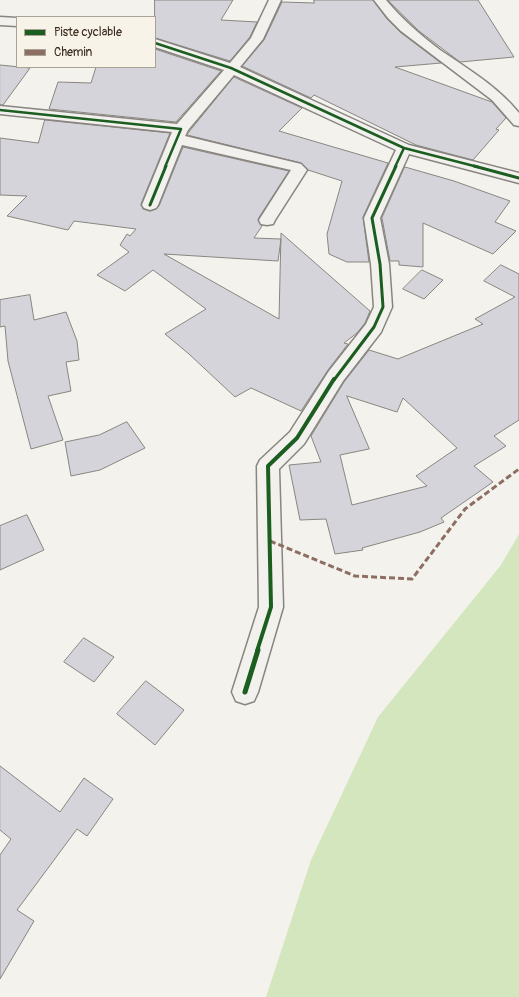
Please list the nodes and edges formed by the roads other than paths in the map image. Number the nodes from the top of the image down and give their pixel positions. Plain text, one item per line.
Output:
1 (275, 0) edge
2 (380, 0) edge
3 (0, 21) edge
4 (16, 22) edge
5 (156, 44) edge
6 (231, 68) junction
7 (0, 110) edge
8 (519, 122) edge
9 (179, 134) junction
10 (404, 148) junction
11 (519, 178) edge
12 (150, 205) dead end
13 (267, 220) dead end
14 (245, 692) dead end

1 - 6 street
2 - 8 street
3 - 4 street
5 - 6 street
6 - 9 street
6 - 10 street
7 - 9 street
9 - 12 street
9 - 13 street
10 - 11 street
10 - 14 street

